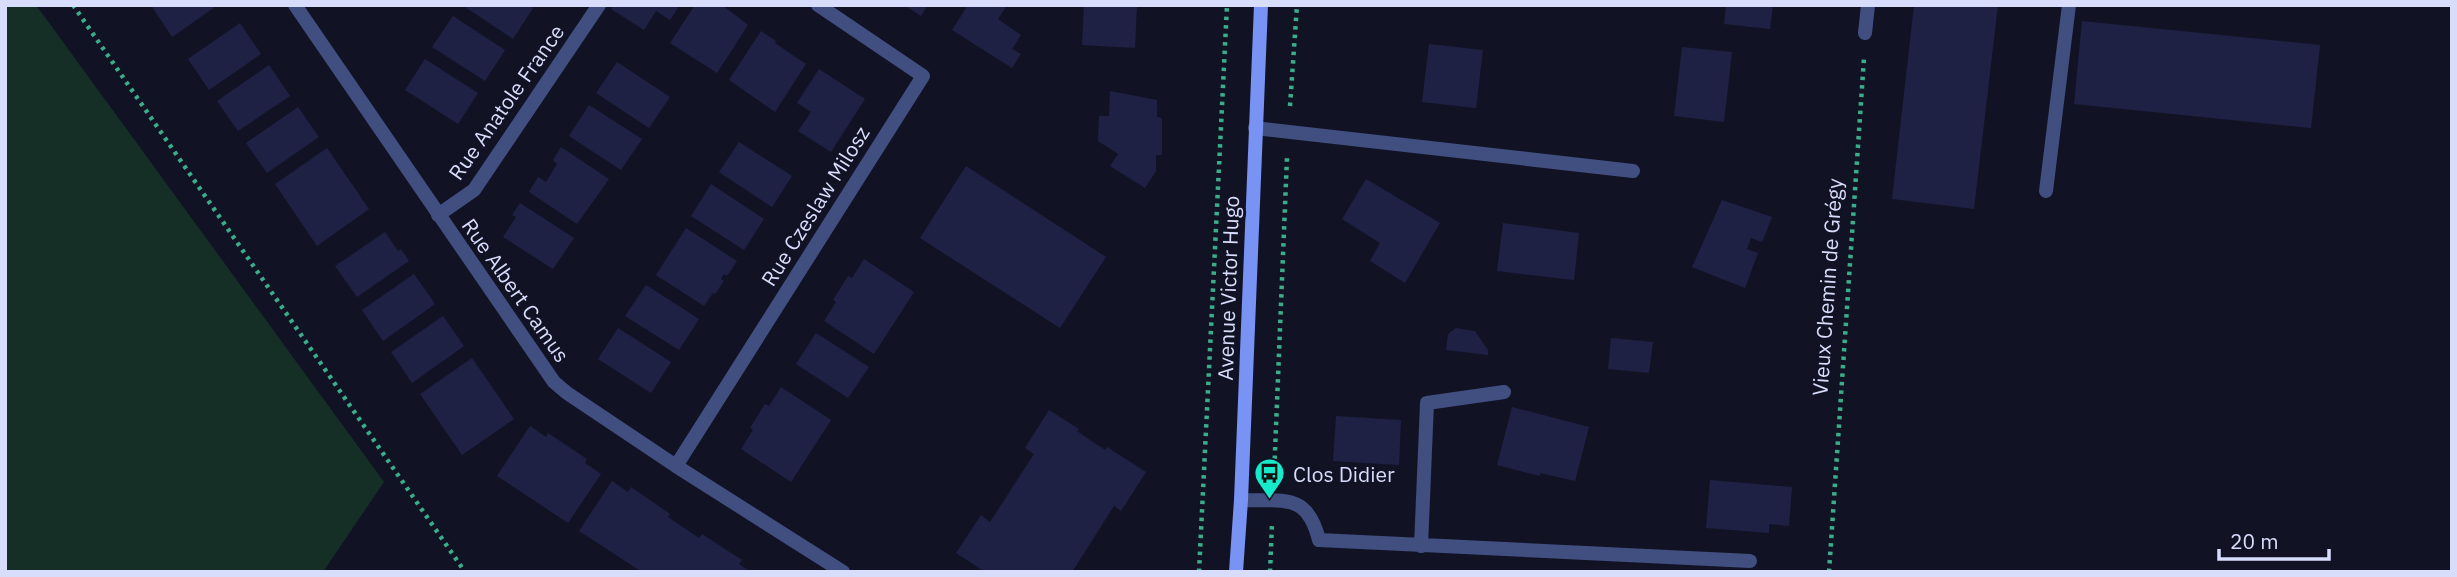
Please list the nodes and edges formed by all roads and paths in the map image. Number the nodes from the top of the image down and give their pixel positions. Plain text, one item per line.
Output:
1 (74, 5) edge
2 (295, 5) edge
3 (600, 5) edge
4 (818, 5) edge
5 (1227, 5) edge
6 (1261, 5) edge
7 (1297, 5) edge
8 (1868, 5) edge
9 (2068, 5) edge
10 (1865, 33) joint
11 (1255, 128) junction
12 (1288, 131) junction
13 (1633, 172) dead end
14 (2046, 191) dead end
15 (438, 215) junction
16 (1504, 392) dead end
17 (676, 466) junction
18 (1241, 500) junction
19 (1273, 501) junction
20 (1421, 546) junction
21 (1751, 561) dead end
22 (465, 572) edge
23 (843, 572) edge
24 (1199, 572) edge
25 (1236, 572) edge
26 (1270, 572) edge
27 (1829, 572) edge

1 - 22 path
2 - 15 street, Rue Albert Camus
3 - 15 street, Rue Anatole France
4 - 17 street, Rue Czeslaw Milosz
5 - 24 path
6 - 11 main road, Avenue Victor Hugo
7 - 12 path
8 - 10 street
9 - 14 street
10 - 27 path, Vieux Chemin de Grégy
11 - 12 street
11 - 18 main road, Avenue Victor Hugo
12 - 13 street
12 - 19 path
15 - 17 street, Rue Albert Camus
16 - 20 street
17 - 23 street, Rue Albert Camus
18 - 19 street
18 - 25 main road, Avenue Victor Hugo
19 - 20 street
19 - 26 path
20 - 21 street

